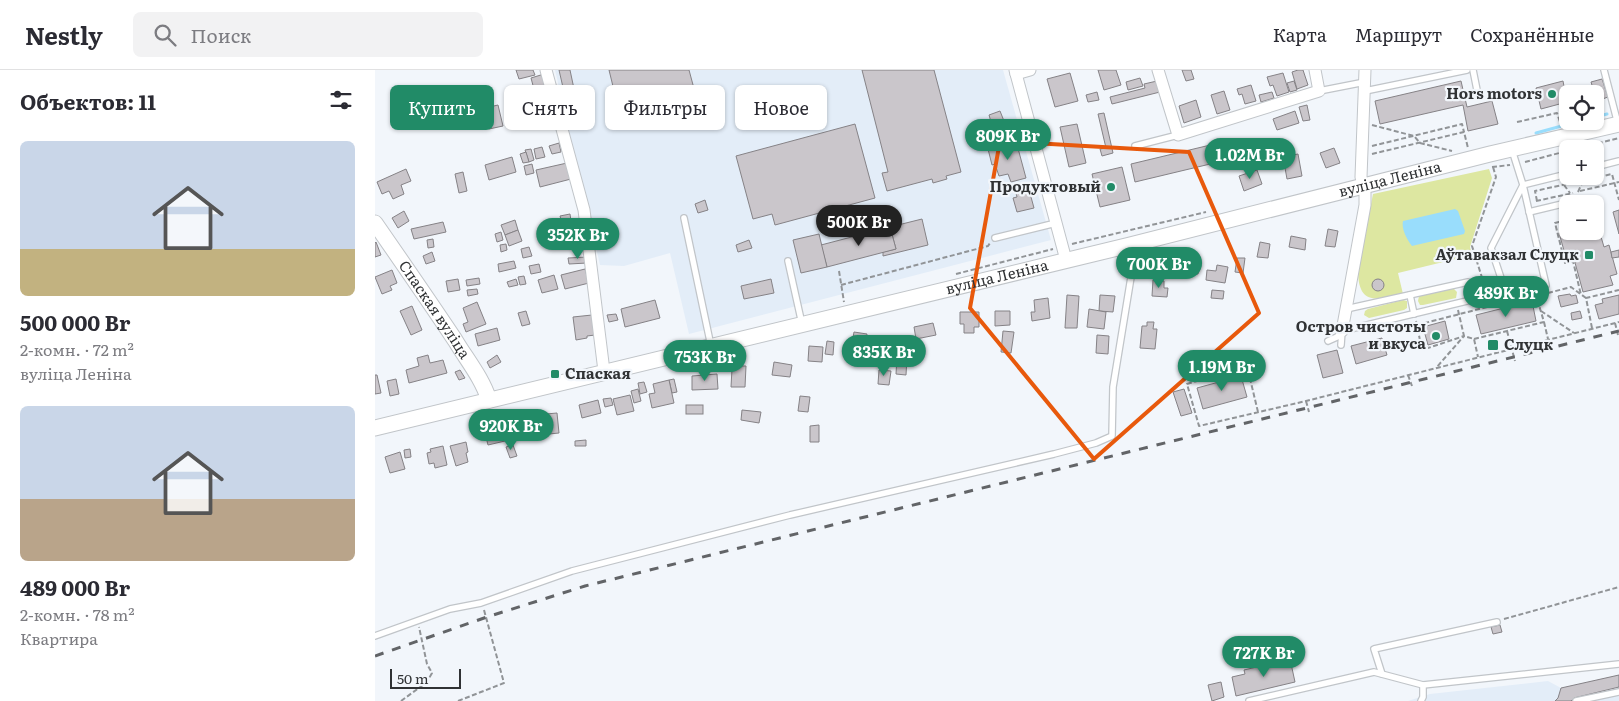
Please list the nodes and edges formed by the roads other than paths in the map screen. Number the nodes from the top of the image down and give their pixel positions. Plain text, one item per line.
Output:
1 (546, 70) edge
2 (1030, 70) edge
3 (1159, 70) edge
4 (1315, 70) edge
5 (1467, 70) edge
6 (1473, 70) edge
7 (1605, 70) edge
8 (1015, 72) edge
9 (1365, 81) edge
10 (1319, 90) junction
11 (1477, 90) dead end
12 (1619, 124) edge
13 (1178, 135) junction
14 (1135, 146) dead end
15 (1512, 149) junction
16 (1619, 161) edge
17 (1604, 165) edge
18 (1559, 176) edge
19 (1523, 185) junction
20 (1363, 187) junction
21 (1559, 205) edge
22 (1529, 212) junction
23 (684, 218) dead end
24 (375, 223) edge
25 (1056, 223) junction
26 (995, 238) road end
27 (1130, 245) junction
28 (1066, 260) junction
29 (788, 262) dead end
30 (1410, 295) junction
31 (1346, 309) junction
32 (1414, 314) junction
33 (802, 324) junction
34 (1342, 331) junction
35 (1328, 341) dead end
36 (1341, 345) dead end
37 (711, 346) junction
38 (604, 371) junction
39 (489, 400) junction
40 (375, 428) edge
41 (1497, 622) road end
42 (375, 636) edge
43 (1619, 664) edge
44 (1382, 674) junction
45 (1423, 685) junction
46 (1619, 692) edge
47 (1249, 701) edge
48 (1421, 701) edge
49 (1577, 701) edge

1 - 38 street
2 - 8 street
3 - 13 street
4 - 10 street
5 - 9 lane
6 - 11 lane
7 - 12 lane
8 - 25 street
9 - 10 lane
9 - 20 street
10 - 13 street
12 - 15 main road, вуліца Леніна
13 - 14 lane
15 - 19 lane
15 - 20 main road, вуліца Леніна
16 - 17 lane
18 - 19 lane
19 - 22 lane
19 - 22 lane
20 - 27 main road, вуліца Леніна
20 - 31 street
21 - 22 lane
23 - 37 lane
24 - 39 main road, Спаская вуліца
25 - 26 lane
25 - 28 street
27 - 28 main road, вуліца Леніна
27 - 42 lane
28 - 33 main road, вуліца Леніна
29 - 33 lane
30 - 31 lane
30 - 32 lane
30 - 32 lane
31 - 34 street
32 - 34 lane
33 - 37 main road, вуліца Леніна
34 - 35 lane
34 - 36 lane
37 - 38 main road, вуліца Леніна
38 - 39 main road, вуліца Леніна
39 - 40 main road, вуліца Леніна
41 - 44 lane
43 - 45 lane
44 - 45 lane
44 - 47 lane
45 - 48 lane
46 - 49 lane

